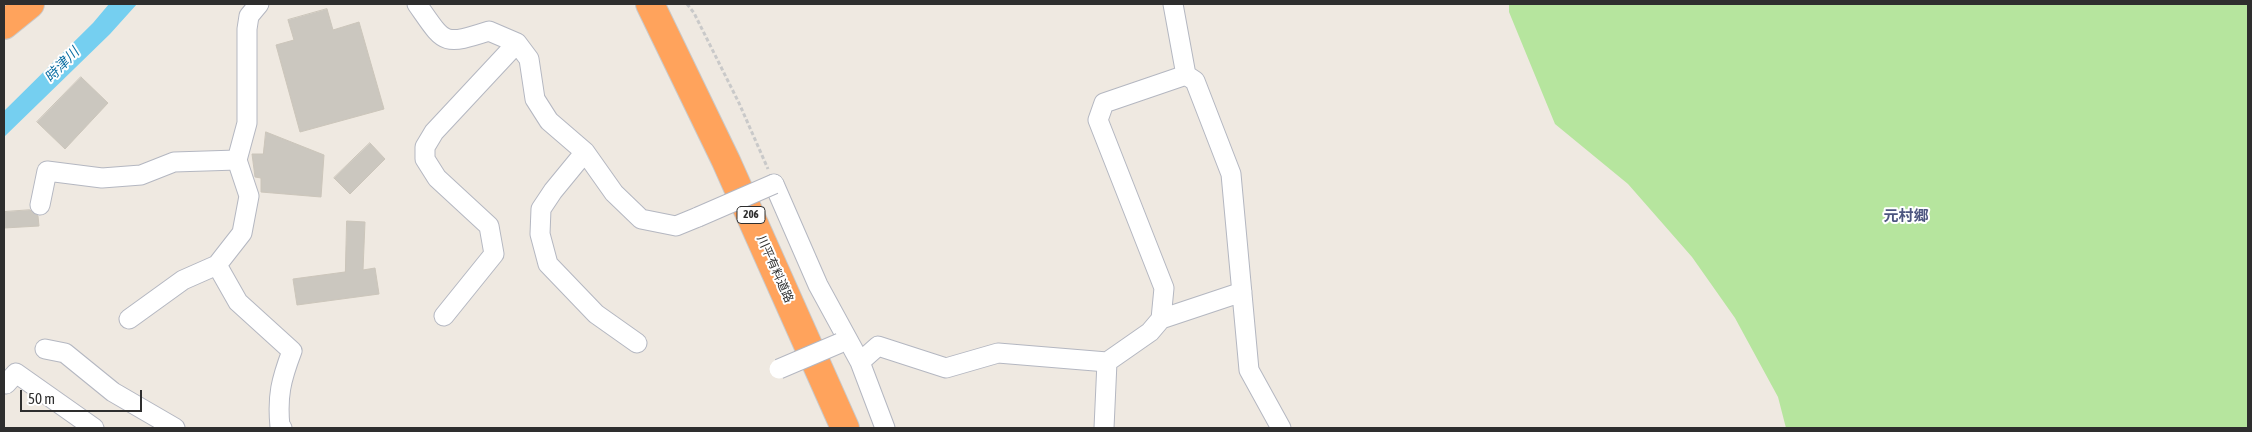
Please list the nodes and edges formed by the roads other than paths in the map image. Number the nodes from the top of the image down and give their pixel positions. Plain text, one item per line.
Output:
1 (30, 4) edge
2 (259, 4) edge
3 (417, 4) edge
4 (637, 4) edge
5 (650, 4) edge
6 (1173, 4) edge
7 (4, 25) edge
8 (517, 43) junction
9 (1186, 76) junction
10 (585, 152) junction
11 (237, 160) junction
12 (40, 205) dead end
13 (217, 264) junction
14 (1242, 292) junction
15 (444, 316) dead end
16 (129, 318) dead end
17 (1161, 320) junction
18 (637, 343) dead end
19 (840, 343) dead end
20 (45, 350) dead end
21 (860, 362) junction
22 (1107, 362) junction
23 (779, 369) dead end
24 (6, 384) dead end
25 (94, 428) edge
26 (175, 428) edge
27 (282, 428) edge
28 (829, 428) edge
29 (845, 428) edge
30 (885, 428) edge
31 (1104, 428) edge
32 (1281, 428) edge

1 - 7 highway
2 - 11 street
3 - 8 street
4 - 28 highway, 川平有料道路 / 206
5 - 29 highway, 川平有料道路 / 206
6 - 9 street
8 - 10 street
8 - 15 street
9 - 14 street
9 - 17 street
10 - 18 street
10 - 21 street, bridge
11 - 12 street
11 - 13 street
13 - 16 street
13 - 27 street
14 - 17 street
14 - 32 street
17 - 22 street
19 - 23 street, bridge
20 - 26 street
21 - 22 street
21 - 30 street
22 - 31 street
24 - 25 street

